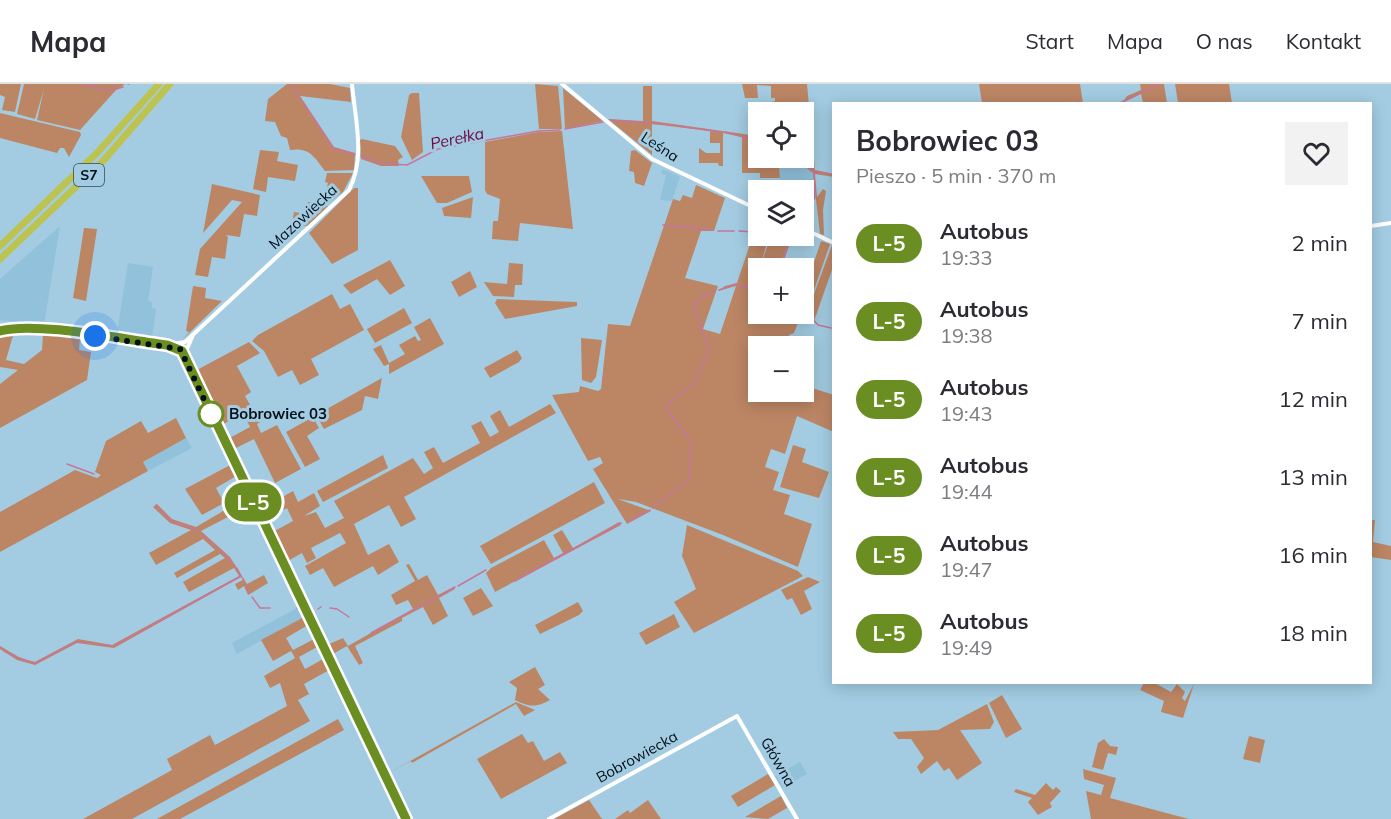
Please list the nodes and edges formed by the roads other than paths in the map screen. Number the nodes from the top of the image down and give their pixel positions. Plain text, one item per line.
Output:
1 (159, 84) edge
2 (170, 84) edge
3 (352, 84) edge
4 (562, 84) edge
5 (748, 205) edge
6 (1391, 223) edge
7 (1372, 226) edge
8 (814, 234) edge
9 (832, 242) edge
10 (0, 246) edge
11 (0, 259) edge
12 (0, 331) edge
13 (184, 347) junction
14 (737, 716) joint
15 (406, 819) edge
16 (549, 819) edge
17 (797, 819) edge

1 - 10 highway, S7
2 - 11 highway, S7
3 - 13 street, Mazowiecka
4 - 5 street, Leśna
6 - 7 street
8 - 9 street
12 - 13 street
13 - 15 street
14 - 16 street, Bobrowiecka
14 - 17 street, Główna

